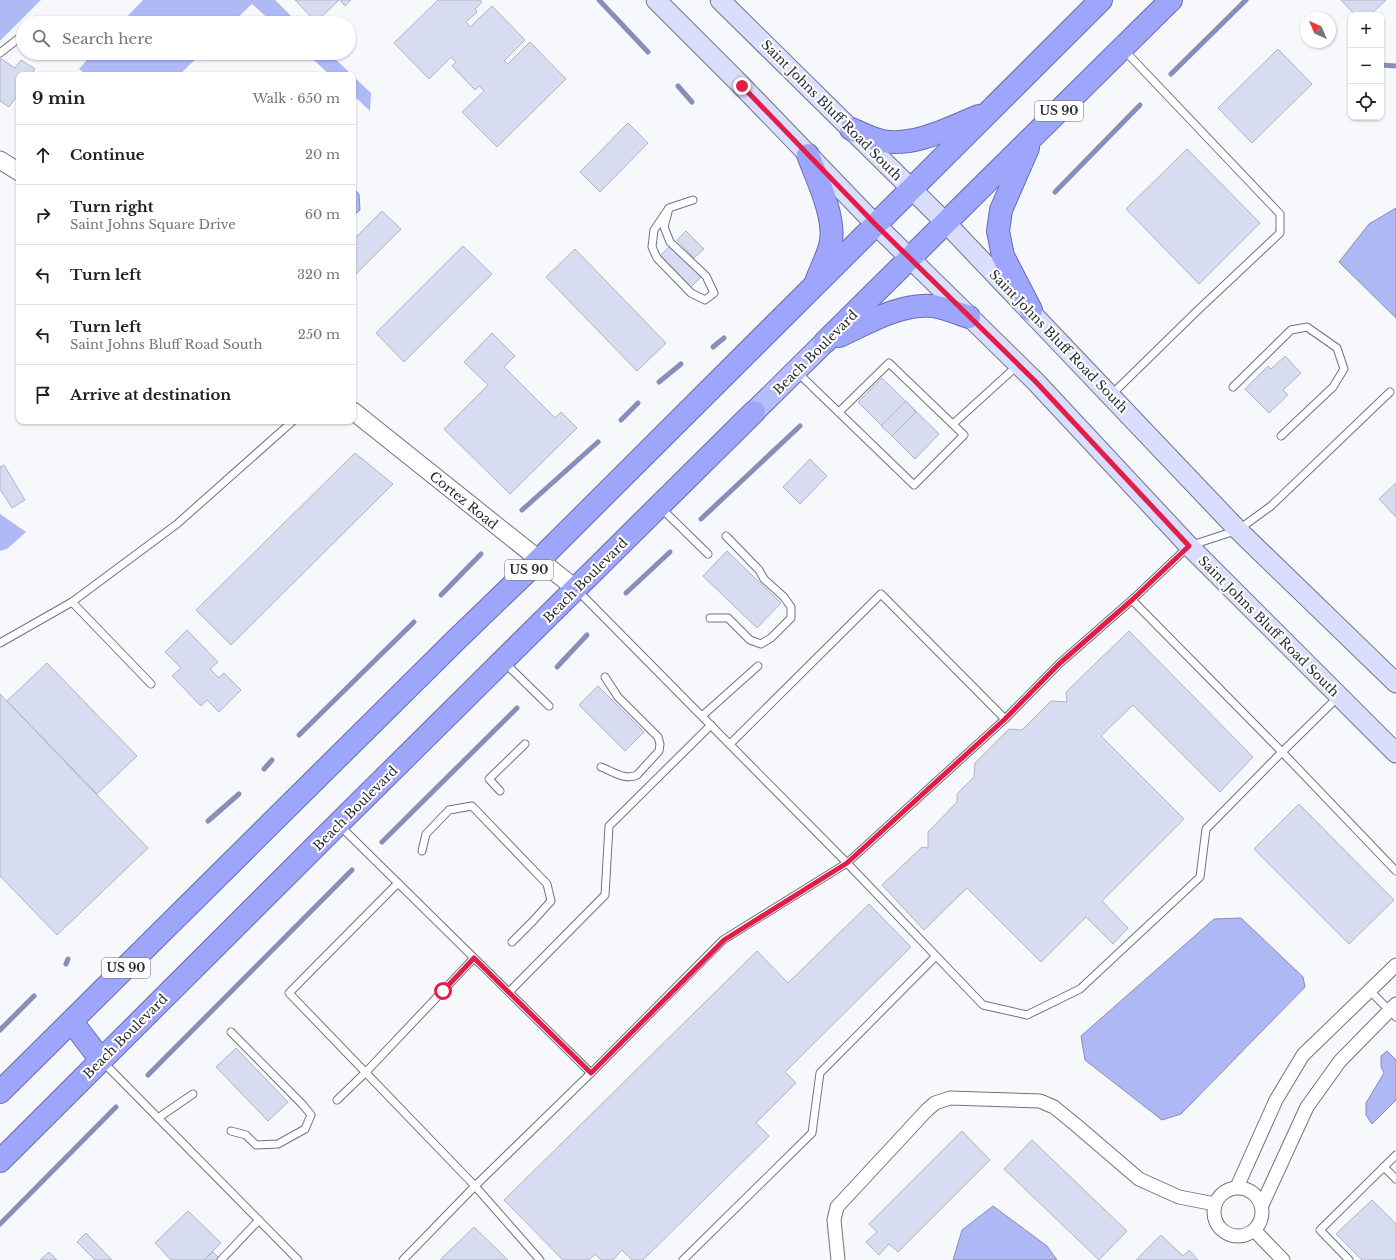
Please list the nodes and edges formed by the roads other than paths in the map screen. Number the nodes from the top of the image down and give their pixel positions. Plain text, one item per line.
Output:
1 (656, 0) edge
2 (720, 0) edge
3 (1101, 0) edge
4 (1171, 0) edge
5 (16, 40) edge
6 (1123, 48) junction
7 (0, 53) edge
8 (988, 113) junction
9 (851, 130) junction
10 (1033, 137) junction
11 (808, 155) junction
12 (0, 160) edge
13 (16, 170) edge
14 (911, 189) junction
15 (693, 200) dead end
16 (669, 208) junction
17 (946, 223) junction
18 (876, 225) junction
19 (909, 258) junction
20 (814, 286) junction
21 (1031, 310) junction
22 (969, 317) junction
23 (825, 342) junction
24 (1018, 365) junction
25 (796, 371) junction
26 (1233, 387) dead end
27 (1390, 392) dead end
28 (1111, 396) junction
29 (754, 412) joint
30 (839, 412) junction
31 (356, 413) edge
32 (290, 424) edge
33 (953, 424) junction
34 (1281, 436) dead end
35 (660, 506) junction
36 (1238, 530) junction
37 (726, 536) dead end
38 (1189, 546) junction
39 (708, 554) dead end
40 (539, 560) junction
41 (576, 589) junction
42 (1132, 600) junction
43 (72, 602) junction
44 (710, 618) dead end
45 (0, 642) edge
46 (503, 661) junction
47 (758, 666) dead end
48 (606, 677) dead end
49 (151, 684) dead end
50 (1396, 684) edge
51 (1339, 696) junction
52 (549, 706) dead end
53 (702, 716) junction
54 (1005, 719) junction
55 (710, 725) junction
56 (525, 744) dead end
57 (730, 744) junction
58 (1282, 752) junction
59 (1396, 753) edge
60 (601, 767) dead end
61 (500, 791) dead end
62 (338, 824) junction
63 (422, 851) dead end
64 (847, 863) junction
65 (1396, 871) edge
66 (398, 883) junction
67 (512, 942) dead end
68 (936, 956) junction
69 (474, 958) junction
70 (1396, 965) edge
71 (1369, 990) junction
72 (509, 992) junction
73 (1394, 1010) edge
74 (72, 1022) junction
75 (231, 1032) dead end
76 (101, 1060) junction
77 (366, 1072) junction
78 (591, 1073) junction
79 (0, 1092) edge
80 (193, 1094) dead end
81 (337, 1100) dead end
82 (158, 1118) junction
83 (231, 1131) dead end
84 (1396, 1155) edge
85 (0, 1161) edge
86 (1384, 1167) junction
87 (1396, 1179) edge
88 (475, 1186) junction
89 (1237, 1187) junction
90 (1215, 1204) junction
91 (1262, 1205) junction
92 (259, 1220) junction
93 (1254, 1230) junction
94 (221, 1260) edge
95 (298, 1260) edge
96 (402, 1260) edge
97 (540, 1260) edge
98 (683, 1260) edge
99 (838, 1260) edge
100 (1283, 1260) edge
101 (1350, 1260) edge

1 - 11 main road, Saint Johns Bluff Road South
2 - 9 main road, Saint Johns Bluff Road South
3 - 8 highway, US 90
4 - 6 highway, Beach Boulevard / US 90
5 - 7 lane
6 - 10 highway, Beach Boulevard / US 90
6 - 28 lane
8 - 9 highway
8 - 14 highway, US 90
9 - 14 main road, Saint Johns Bluff Road South
10 - 17 highway, Beach Boulevard / US 90
10 - 21 highway
11 - 18 main road, Saint Johns Bluff Road South
11 - 20 highway
12 - 13 street
14 - 17 main road, Saint Johns Bluff Road South
14 - 18 highway, US 90
15 - 16 lane
16 - 16 lane
17 - 19 highway, Beach Boulevard / US 90
17 - 21 main road, Saint Johns Bluff Road South
18 - 19 main road, Saint Johns Bluff Road South
18 - 20 highway, US 90
19 - 22 main road, Saint Johns Bluff Road South
19 - 23 highway, Beach Boulevard / US 90
20 - 40 highway, US 90
21 - 28 main road, Saint Johns Bluff Road South
22 - 23 highway
22 - 24 main road, Saint Johns Bluff Road South
23 - 25 main road, Beach Boulevard / US 90
24 - 33 lane
24 - 38 main road, Saint Johns Bluff Road South
25 - 29 main road, Beach Boulevard / US 90
25 - 30 lane
26 - 34 lane
27 - 36 lane
28 - 36 main road, Saint Johns Bluff Road South
29 - 35 highway, Beach Boulevard / US 90
30 - 33 lane
30 - 33 lane
31 - 40 street, Cortez Road
32 - 43 lane
35 - 39 lane
35 - 41 highway, Beach Boulevard / US 90
36 - 38 lane
36 - 50 main road, Saint Johns Bluff Road South
37 - 44 lane
38 - 42 lane
38 - 51 main road, Saint Johns Bluff Road South
40 - 41 street, Cortez Road
40 - 74 highway, US 90
41 - 46 highway, Beach Boulevard / US 90
41 - 53 lane
42 - 54 lane
42 - 58 lane
43 - 45 lane
43 - 49 lane
46 - 52 lane
46 - 62 highway, Beach Boulevard / US 90
47 - 53 lane
48 - 60 lane
51 - 58 lane
51 - 59 main road, Saint Johns Bluff Road South
53 - 55 lane
54 - 57 lane
54 - 64 lane
55 - 57 lane
55 - 72 lane
56 - 61 lane
57 - 64 lane
58 - 65 lane
58 - 68 lane
62 - 66 lane
62 - 76 highway, Beach Boulevard / US 90
63 - 67 lane
64 - 68 lane
64 - 78 lane
66 - 69 lane
66 - 77 lane
68 - 98 lane
69 - 72 lane
69 - 77 lane
70 - 71 street
71 - 73 lane
71 - 89 street
72 - 78 lane
73 - 91 street
74 - 76 highway
74 - 79 highway, US 90
75 - 83 lane
76 - 82 lane
76 - 85 highway, Beach Boulevard / US 90
77 - 81 lane
77 - 88 lane
78 - 88 lane
80 - 82 lane
82 - 92 lane
84 - 86 lane
86 - 87 lane
86 - 101 lane
88 - 96 lane
88 - 97 lane
89 - 90 street
89 - 91 street
90 - 93 street
90 - 99 street
91 - 93 street
92 - 94 lane
92 - 95 lane
93 - 100 street

